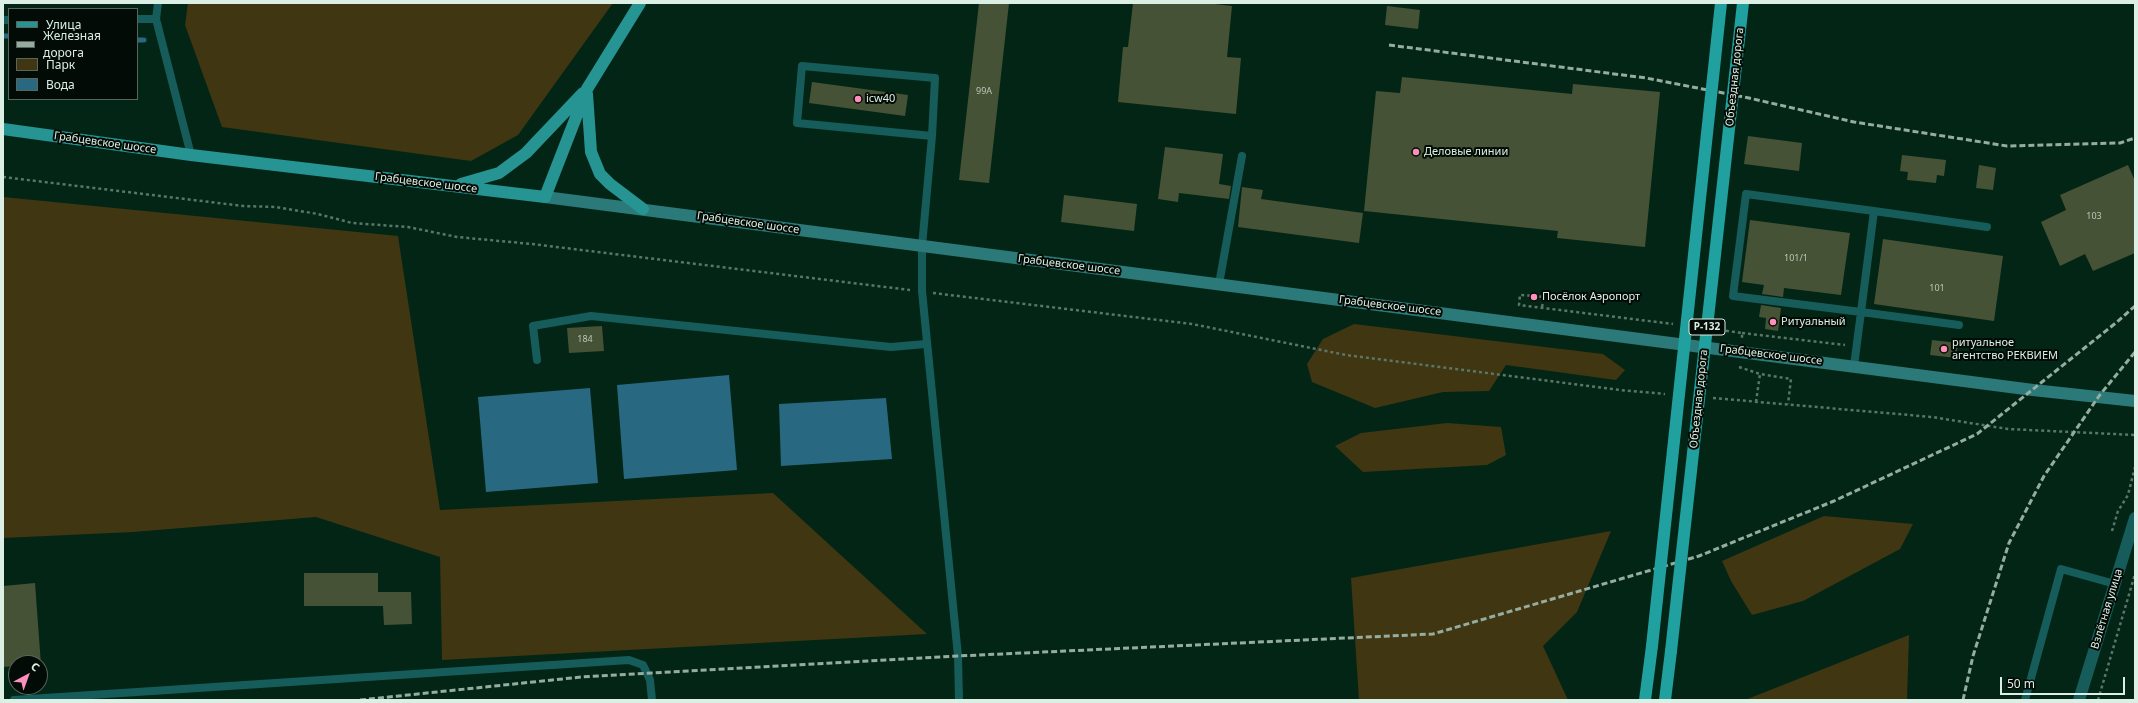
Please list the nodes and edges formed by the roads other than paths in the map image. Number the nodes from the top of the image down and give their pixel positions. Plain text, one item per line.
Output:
1 (158, 3) edge
2 (640, 3) edge
3 (1721, 3) edge
4 (1743, 3) edge
5 (138, 19) edge
6 (156, 19) junction
7 (587, 89) junction
8 (3, 129) edge
9 (932, 136) junction
10 (191, 155) junction
11 (1242, 156) dead end
12 (454, 186) junction
13 (545, 197) junction
14 (643, 209) junction
15 (1874, 211) junction
16 (1987, 227) dead end
17 (922, 246) junction
18 (1219, 284) junction
19 (1861, 312) junction
20 (1959, 325) dead end
21 (926, 344) junction
22 (537, 360) dead end
23 (1854, 366) junction
24 (2135, 401) edge
25 (2135, 518) edge
26 (2114, 584) junction
27 (14, 700) edge
28 (652, 700) edge
29 (960, 700) edge
30 (1645, 700) edge
31 (1665, 700) edge
32 (2025, 700) edge
33 (2079, 700) edge

1 - 6 lane
2 - 7 main road
3 - 30 highway, Объездная дорога / Р-132, bridge
4 - 31 highway, Объездная дорога / Р-132, bridge
5 - 6 lane
6 - 10 lane
7 - 12 main road
7 - 13 main road
7 - 14 main road
8 - 10 main road, Грабцевское шоссе
9 - 9 lane
9 - 17 lane
10 - 12 main road, Грабцевское шоссе
11 - 18 lane
12 - 13 main road, Грабцевское шоссе
13 - 14 main road, Грабцевское шоссе
14 - 17 main road, Грабцевское шоссе
15 - 16 lane
15 - 19 lane
15 - 19 lane
17 - 18 main road, Грабцевское шоссе
17 - 21 lane
18 - 23 main road, Грабцевское шоссе
19 - 20 lane
19 - 23 lane
21 - 22 lane
21 - 29 lane
23 - 24 main road, Грабцевское шоссе
25 - 26 street, Взлётная улица
26 - 32 lane
26 - 33 street, Взлётная улица
27 - 28 lane

